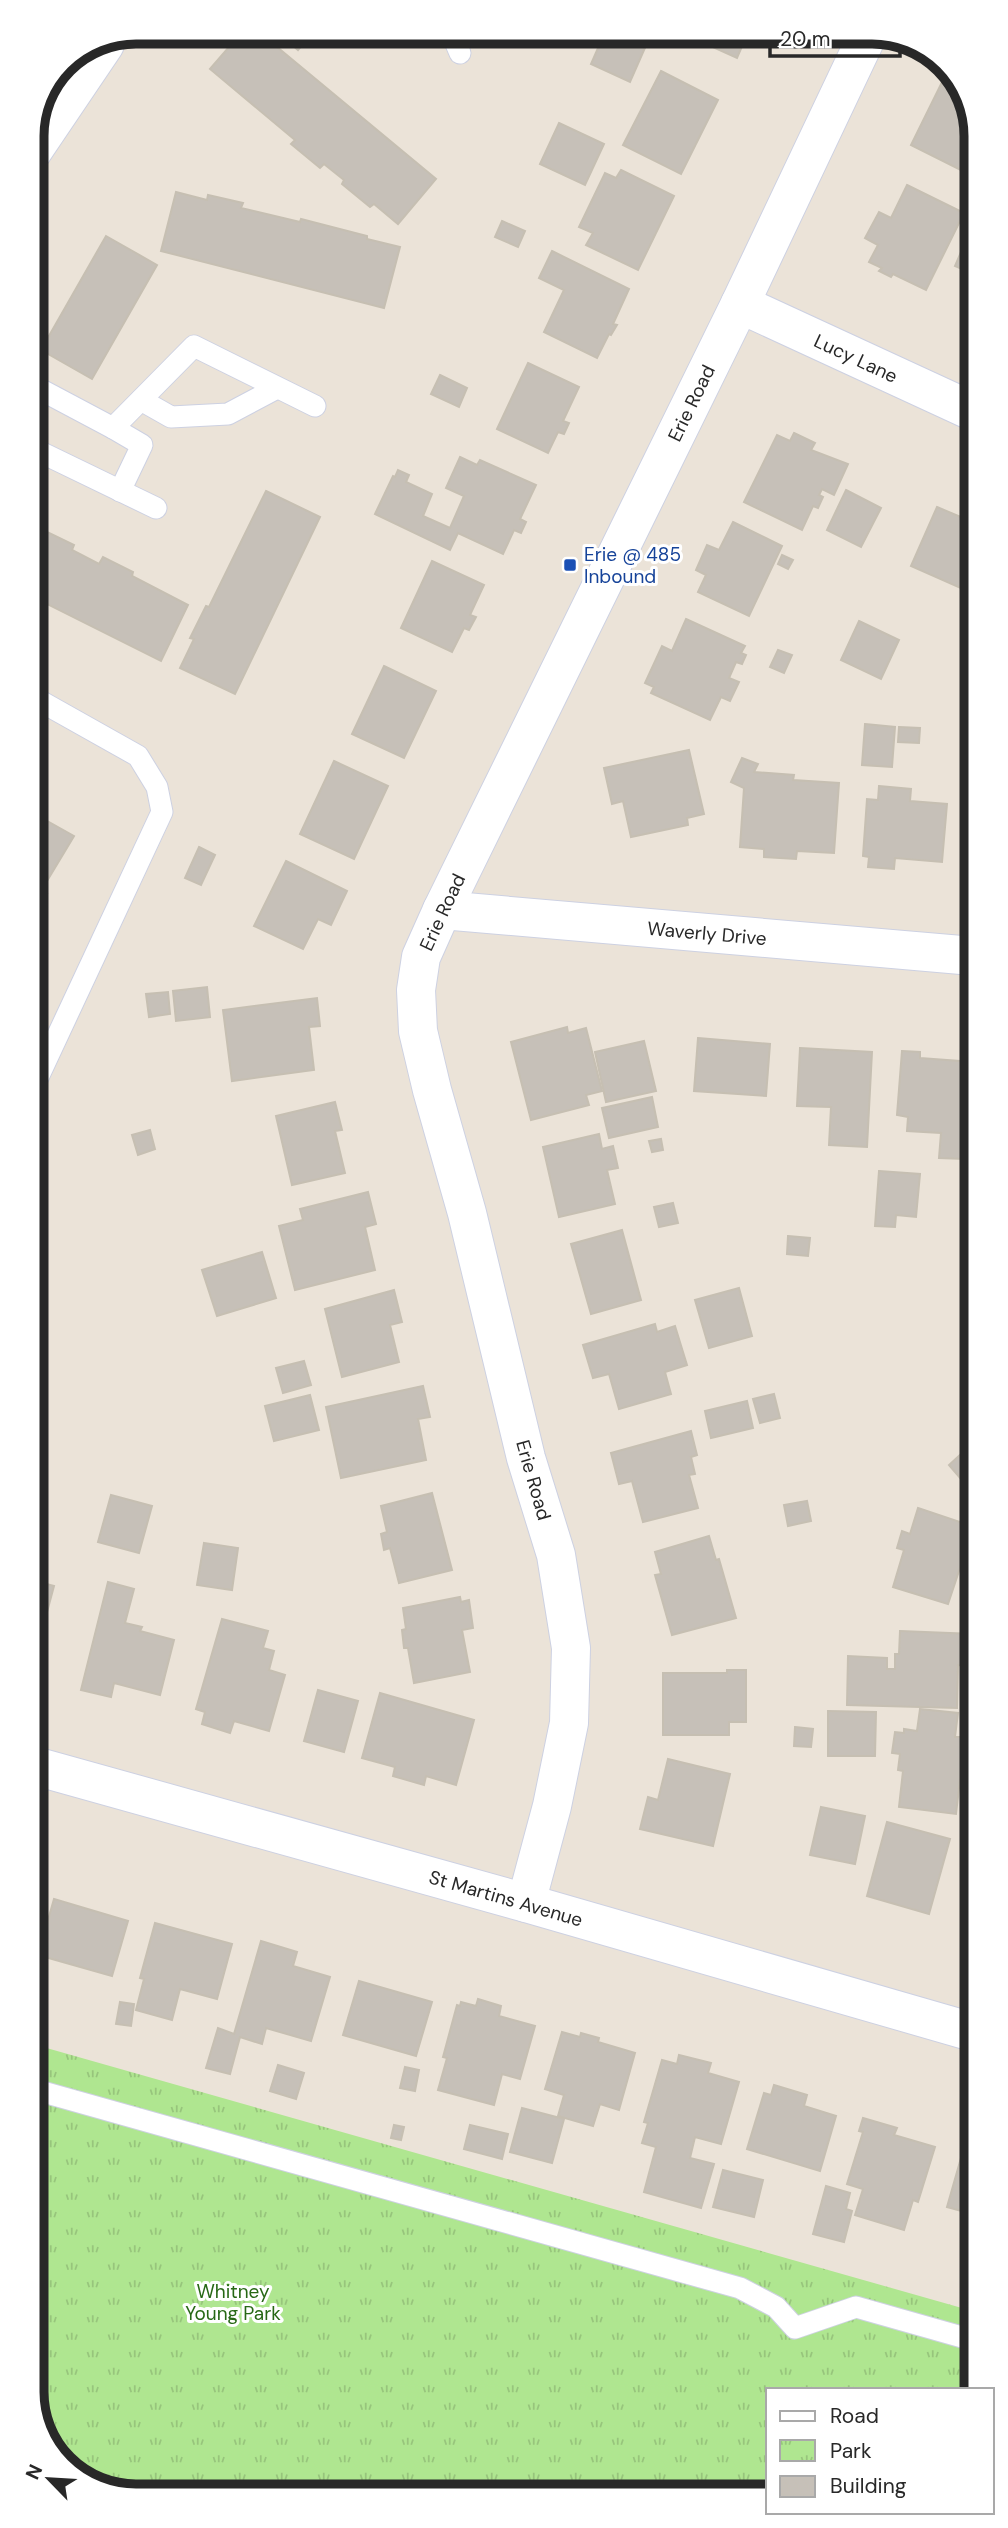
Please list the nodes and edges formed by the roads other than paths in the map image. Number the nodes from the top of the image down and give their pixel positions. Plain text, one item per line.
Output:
1 (456, 44) edge
2 (863, 44) edge
3 (100, 52) edge
4 (460, 53) dead end
5 (44, 134) edge
6 (740, 304) junction
7 (277, 388) junction
8 (44, 391) edge
9 (141, 400) junction
10 (315, 406) dead end
11 (964, 407) edge
12 (113, 428) junction
13 (44, 454) edge
14 (120, 491) junction
15 (156, 508) dead end
16 (44, 703) edge
17 (442, 910) junction
18 (964, 955) edge
19 (44, 1065) edge
20 (44, 1769) edge
21 (526, 1903) junction
22 (964, 2030) edge
23 (44, 2092) edge
24 (964, 2338) edge

1 - 4 lane
2 - 6 street, Erie Road
3 - 5 street
6 - 11 street, Lucy Lane
6 - 17 street, Erie Road
7 - 9 lane
7 - 9 lane
7 - 10 lane
8 - 12 lane
9 - 12 lane
12 - 14 lane
13 - 14 lane
14 - 15 lane
16 - 19 lane
17 - 18 street, Waverly Drive
17 - 21 street, Erie Road
20 - 21 street, St Martins Avenue
21 - 22 street, St Martins Avenue
23 - 24 lane

